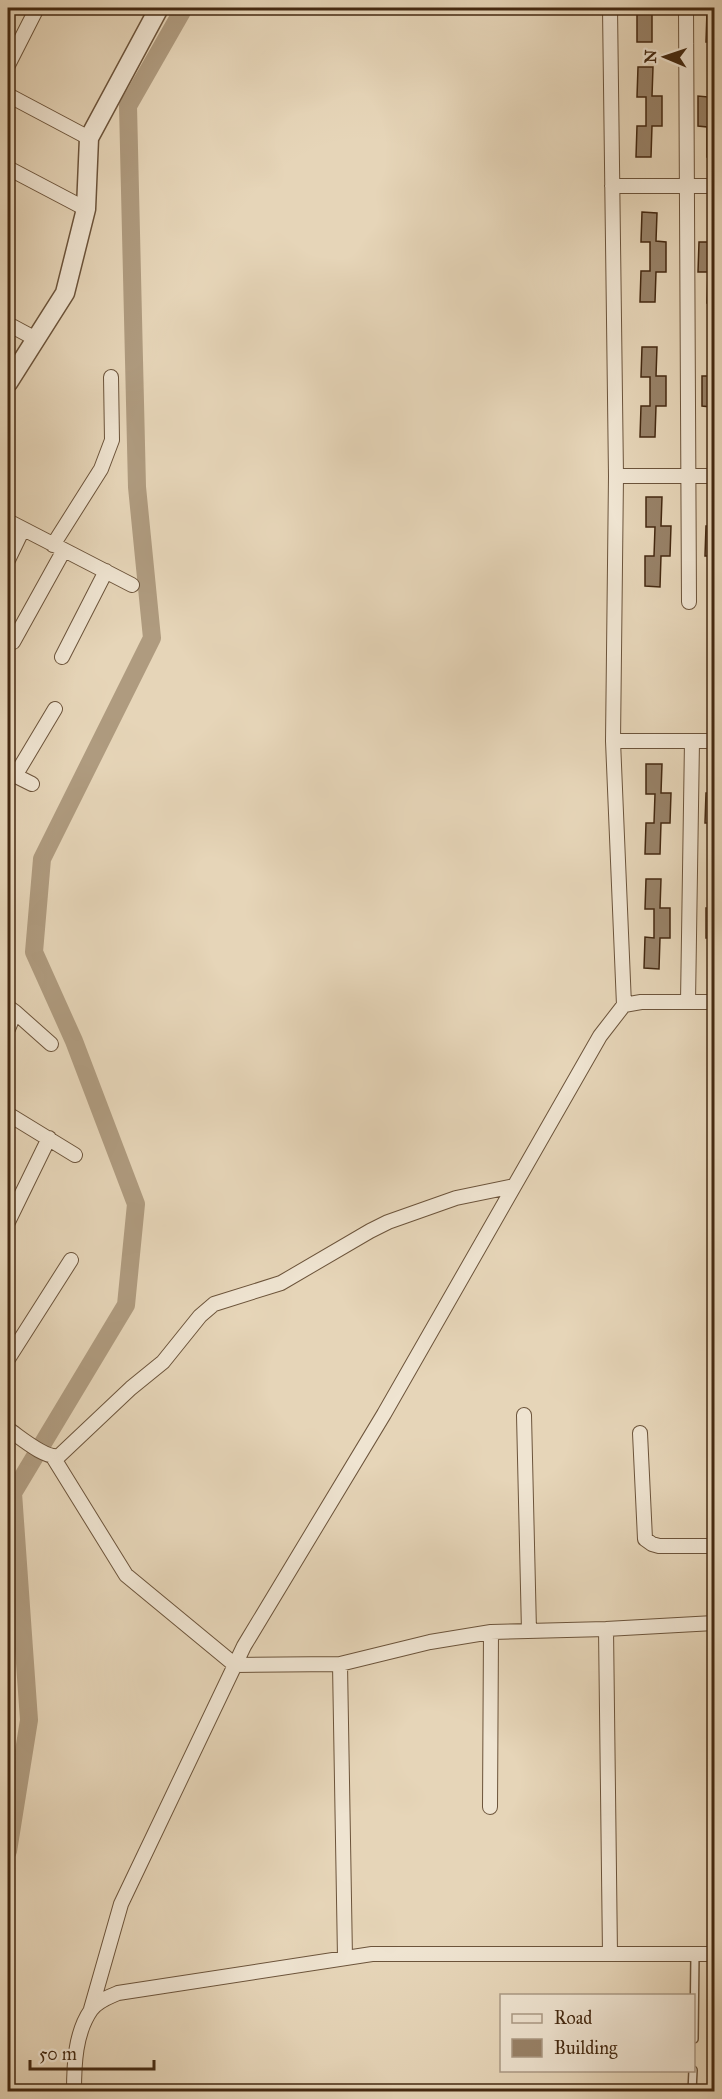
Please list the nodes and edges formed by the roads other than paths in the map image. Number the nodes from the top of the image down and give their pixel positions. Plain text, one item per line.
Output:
1 (35, 8) edge
2 (159, 8) edge
3 (610, 8) edge
4 (686, 8) edge
5 (8, 65) edge
6 (8, 95) edge
7 (89, 138) junction
8 (8, 168) edge
9 (612, 186) junction
10 (687, 186) junction
11 (714, 186) edge
12 (86, 209) junction
13 (8, 324) edge
14 (36, 339) junction
15 (111, 377) dead end
16 (8, 383) edge
17 (616, 476) junction
18 (688, 476) junction
19 (714, 476) edge
20 (8, 521) edge
21 (23, 529) junction
22 (58, 547) junction
23 (8, 560) edge
24 (106, 571) junction
25 (132, 585) dead end
26 (689, 602) dead end
27 (13, 642) dead end
28 (62, 657) dead end
29 (55, 709) dead end
30 (613, 741) junction
31 (692, 741) junction
32 (714, 741) edge
33 (11, 774) edge
34 (32, 784) dead end
35 (688, 1002) junction
36 (714, 1002) edge
37 (624, 1005) junction
38 (11, 1010) edge
39 (8, 1029) edge
40 (51, 1044) dead end
41 (8, 1114) edge
42 (49, 1138) junction
43 (75, 1155) dead end
44 (514, 1186) junction
45 (8, 1222) edge
46 (71, 1260) dead end
47 (8, 1359) edge
48 (524, 1415) dead end
49 (13, 1432) edge
50 (640, 1433) dead end
51 (48, 1455) junction
52 (714, 1546) edge
53 (714, 1623) edge
54 (606, 1629) junction
55 (529, 1631) junction
56 (491, 1632) junction
57 (340, 1664) junction
58 (235, 1665) junction
59 (490, 1807) dead end
60 (610, 1954) junction
61 (695, 1954) junction
62 (714, 1954) edge
63 (345, 1958) junction
64 (694, 1994) edge
65 (91, 2009) junction
66 (693, 2072) edge
67 (74, 2091) edge
68 (692, 2091) edge

1 - 5 street
2 - 7 street
3 - 9 street
4 - 10 street
6 - 7 street
7 - 12 street
8 - 12 street
9 - 10 street
9 - 17 street
10 - 11 street
10 - 18 street
12 - 14 street
13 - 14 street
14 - 16 street
15 - 22 street
17 - 18 street
17 - 30 street
18 - 19 street
18 - 26 street
20 - 21 street
21 - 22 street
21 - 23 street
22 - 24 street
22 - 27 street
24 - 25 street
24 - 28 street
29 - 33 street
30 - 31 street
30 - 37 street
31 - 32 street
31 - 35 street
33 - 34 street
35 - 36 street
35 - 37 street
37 - 44 street
38 - 39 street
38 - 40 street
41 - 42 street
42 - 43 street
42 - 45 street
44 - 51 street
44 - 58 street
46 - 47 street
48 - 55 street
49 - 51 street
50 - 52 street
51 - 58 street
53 - 54 street
54 - 55 street
54 - 60 street
55 - 56 street
56 - 57 street
56 - 59 street
57 - 58 street
57 - 63 street
58 - 65 street
60 - 61 street
60 - 63 street
61 - 62 street
61 - 64 lane
63 - 65 street
65 - 67 street
66 - 68 lane

